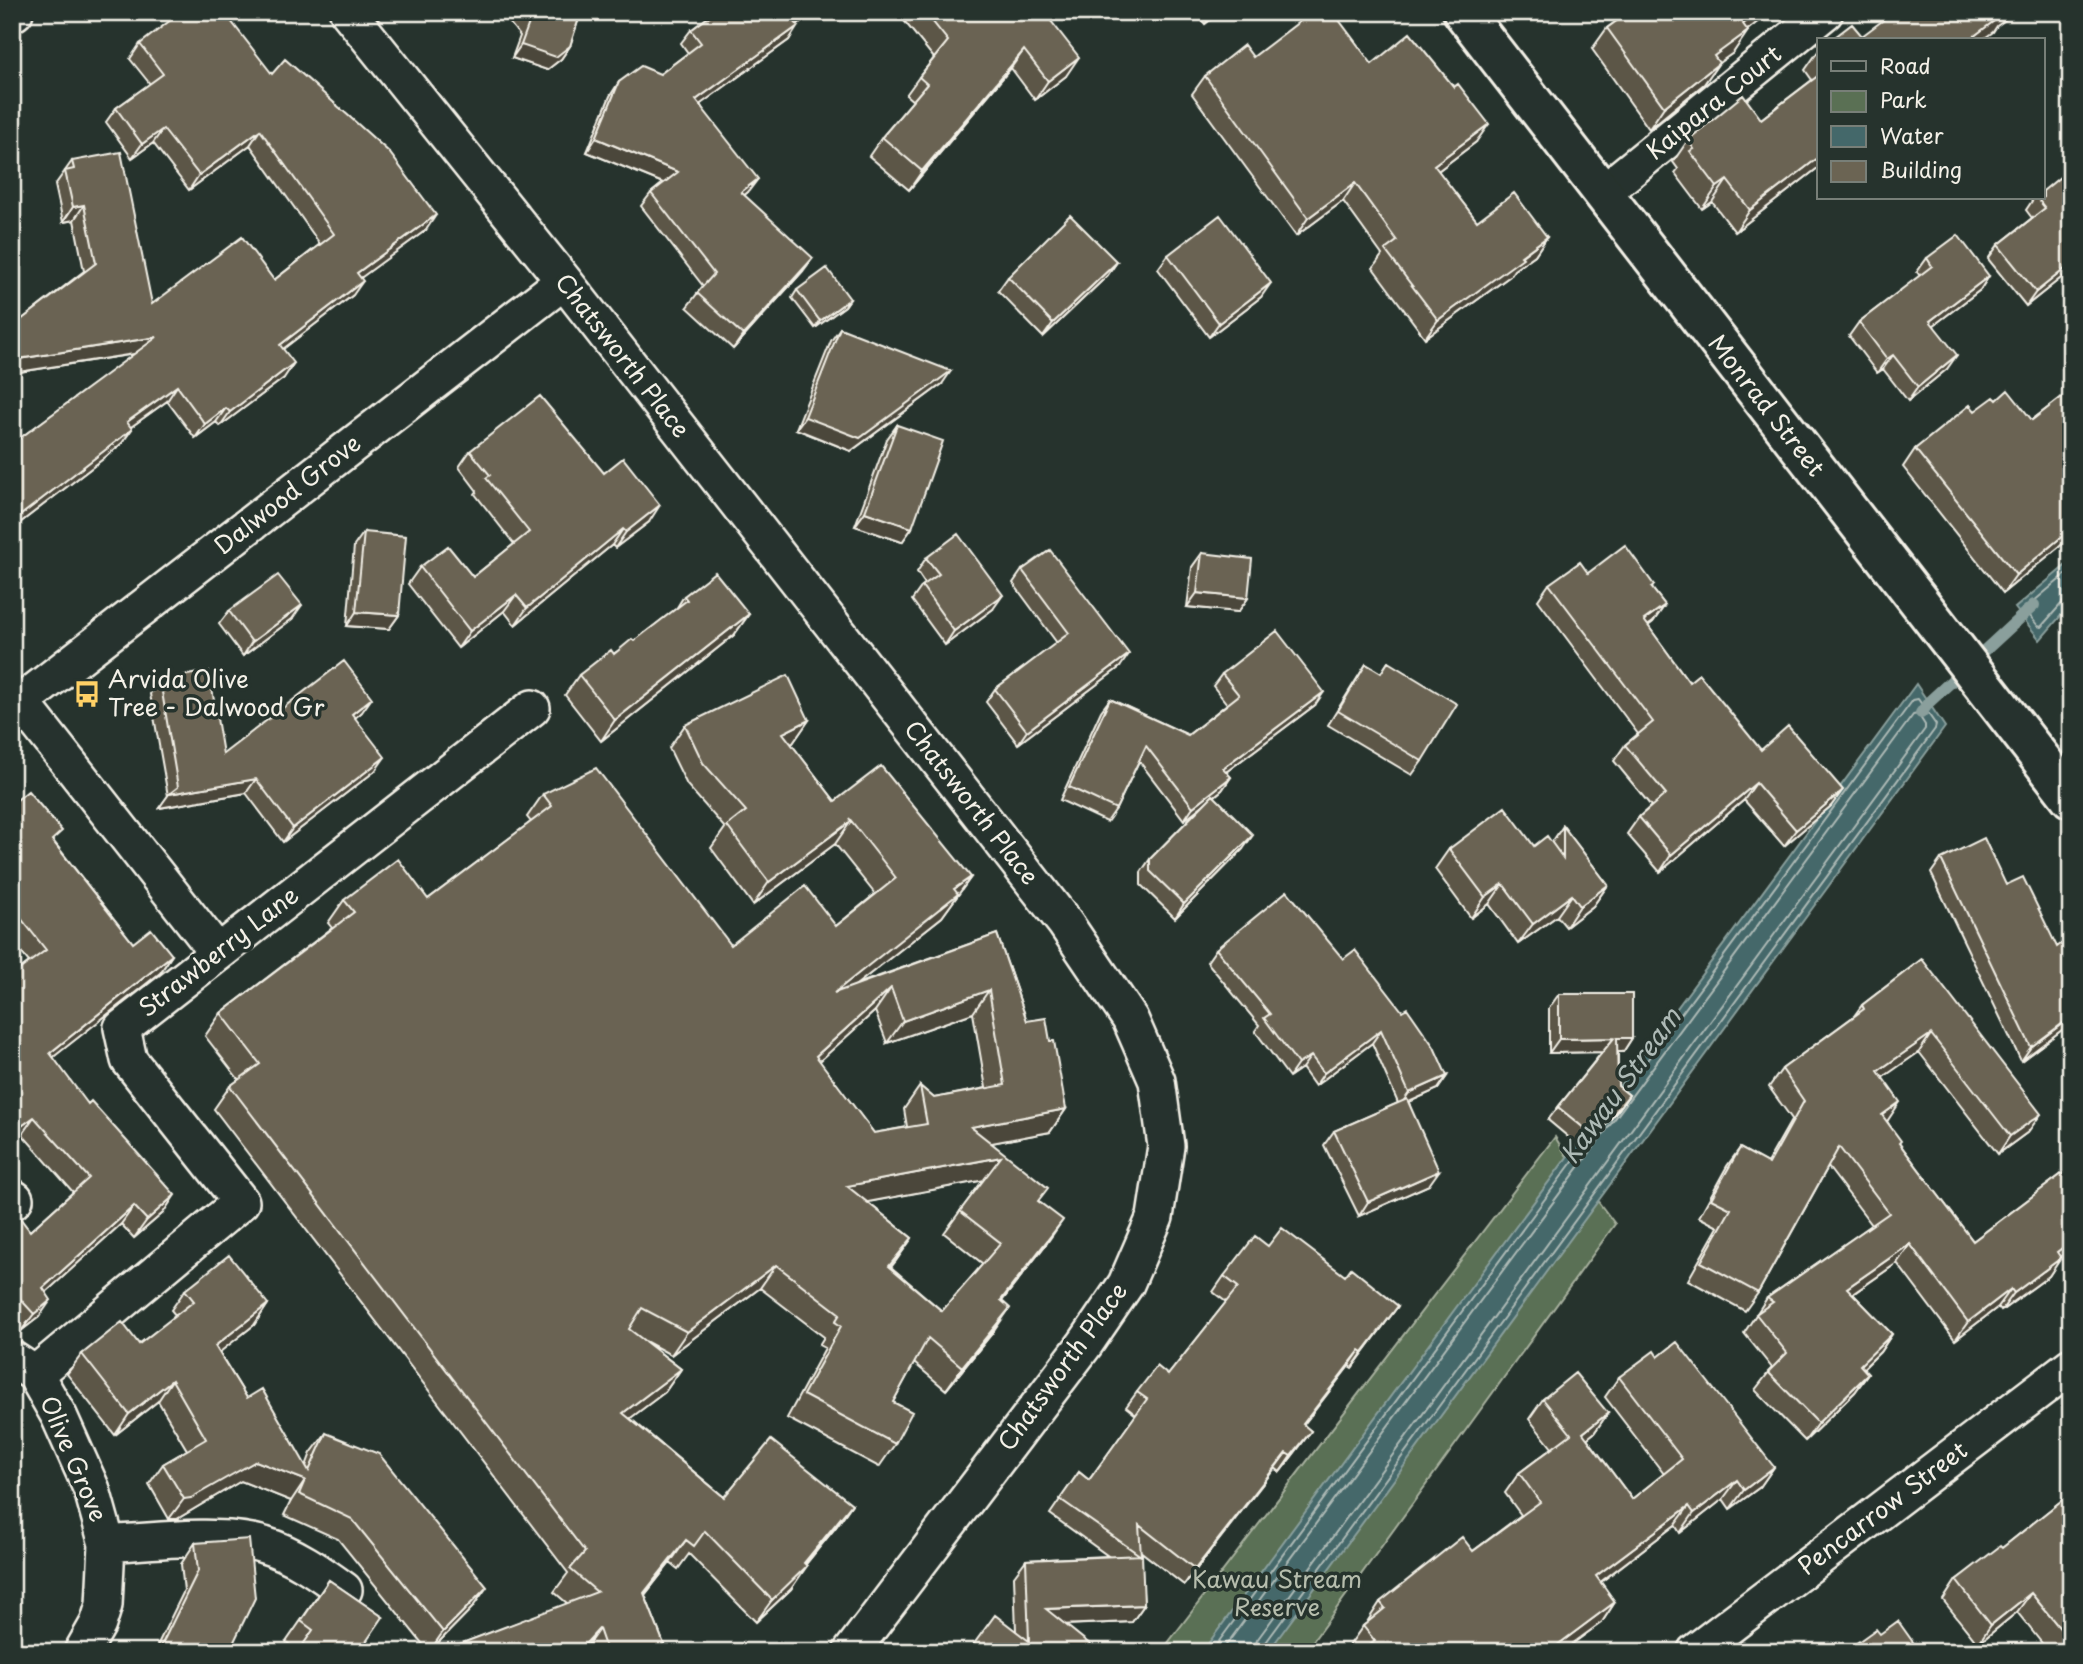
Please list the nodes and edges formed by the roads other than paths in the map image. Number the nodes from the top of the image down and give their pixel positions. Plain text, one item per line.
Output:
1 (348, 12) edge
2 (1463, 12) edge
3 (1825, 12) edge
4 (1602, 193) junction
5 (564, 281) junction
6 (17, 706) edge
7 (531, 708) dead end
8 (2071, 798) edge
9 (218, 953) junction
10 (12, 1197) edge
11 (12, 1202) edge
12 (24, 1366) edge
13 (2071, 1366) edge
14 (107, 1544) junction
15 (344, 1590) edge
16 (82, 1652) edge
17 (851, 1652) edge
18 (1695, 1652) edge

1 - 5 street, Chatsworth Place
2 - 4 street, Monrad Street
3 - 4 street, Kaipara Court
4 - 8 street, Monrad Street
5 - 6 street, Dalwood Grove
5 - 17 street, Chatsworth Place
6 - 9 street
7 - 9 street, Strawberry Lane
9 - 12 street, Strawberry Lane
10 - 11 street
12 - 14 street, Olive Grove
13 - 18 street, Pencarrow Street
14 - 15 street
14 - 16 street, Olive Grove

